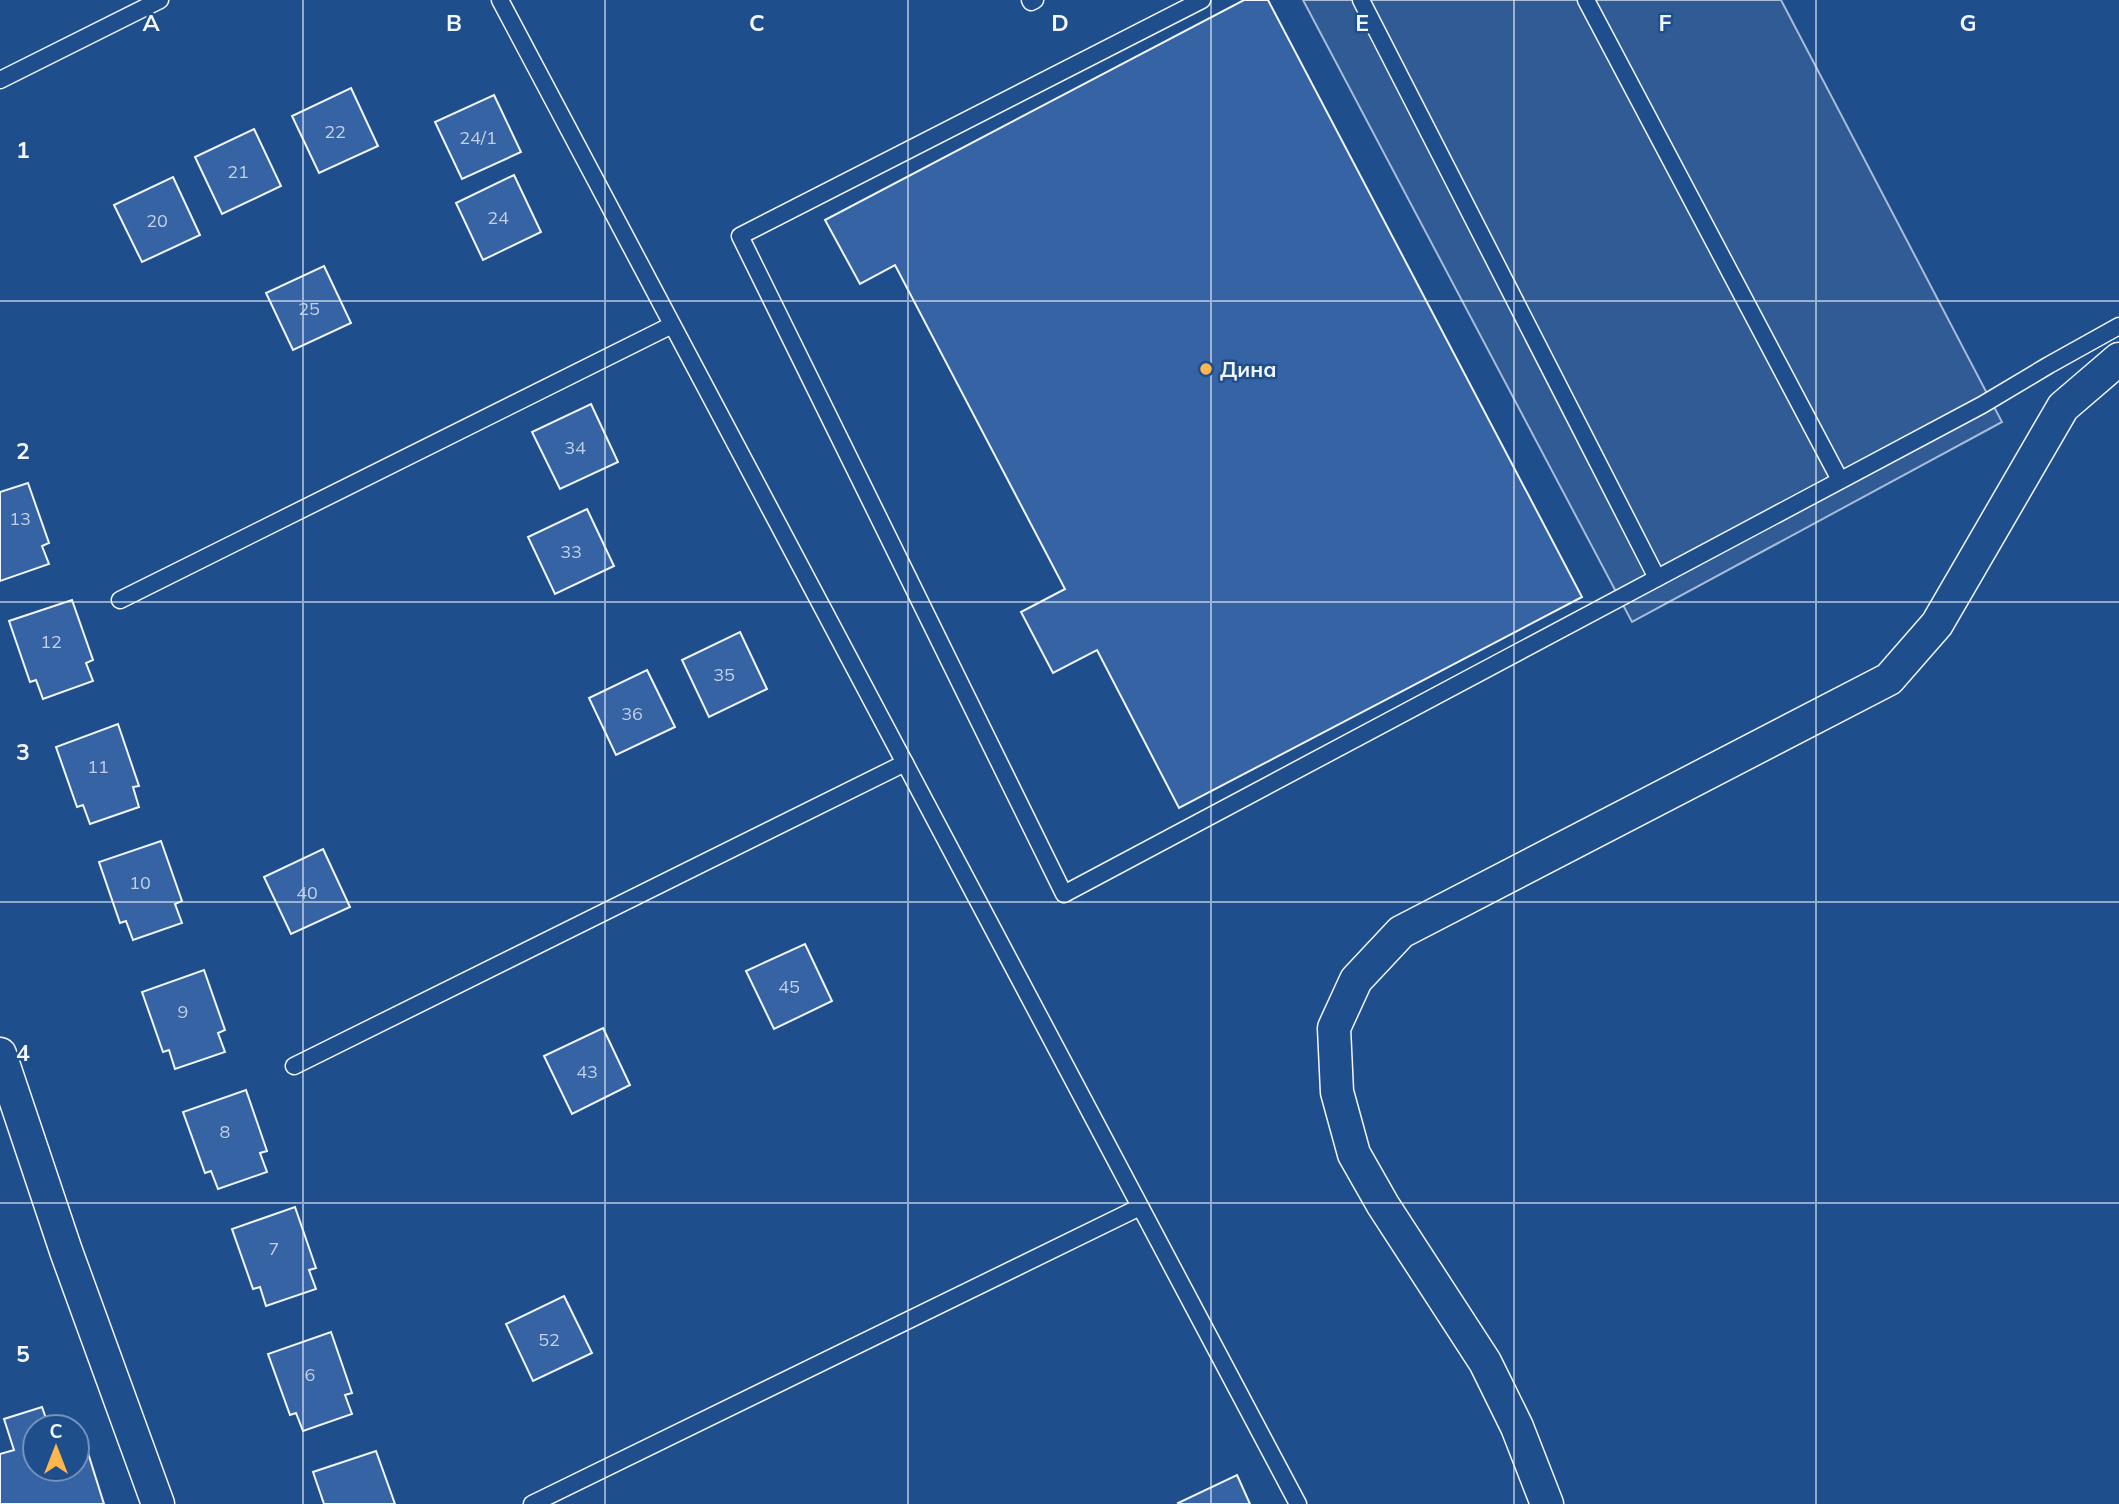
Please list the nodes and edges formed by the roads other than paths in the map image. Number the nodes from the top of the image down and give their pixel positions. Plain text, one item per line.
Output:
1 (160, 0) edge
2 (500, 0) edge
3 (1202, 0) edge
4 (1361, 0) edge
5 (1586, 0) edge
6 (0, 80) edge
7 (672, 325) junction
8 (2119, 326) edge
9 (2119, 359) edge
10 (1840, 480) junction
11 (1657, 578) junction
12 (120, 600) dead end
13 (905, 763) junction
14 (0, 1054) edge
15 (293, 1066) dead end
16 (1140, 1206) junction
17 (158, 1504) edge
18 (532, 1504) edge
19 (1298, 1504) edge
20 (1547, 1504) edge

1 - 6 lane
2 - 7 lane
3 - 11 lane
4 - 11 lane
5 - 10 lane
7 - 12 lane
7 - 13 lane
8 - 10 lane
9 - 20 street
10 - 11 lane
13 - 15 lane
13 - 16 lane
14 - 17 street
16 - 18 lane
16 - 19 lane

